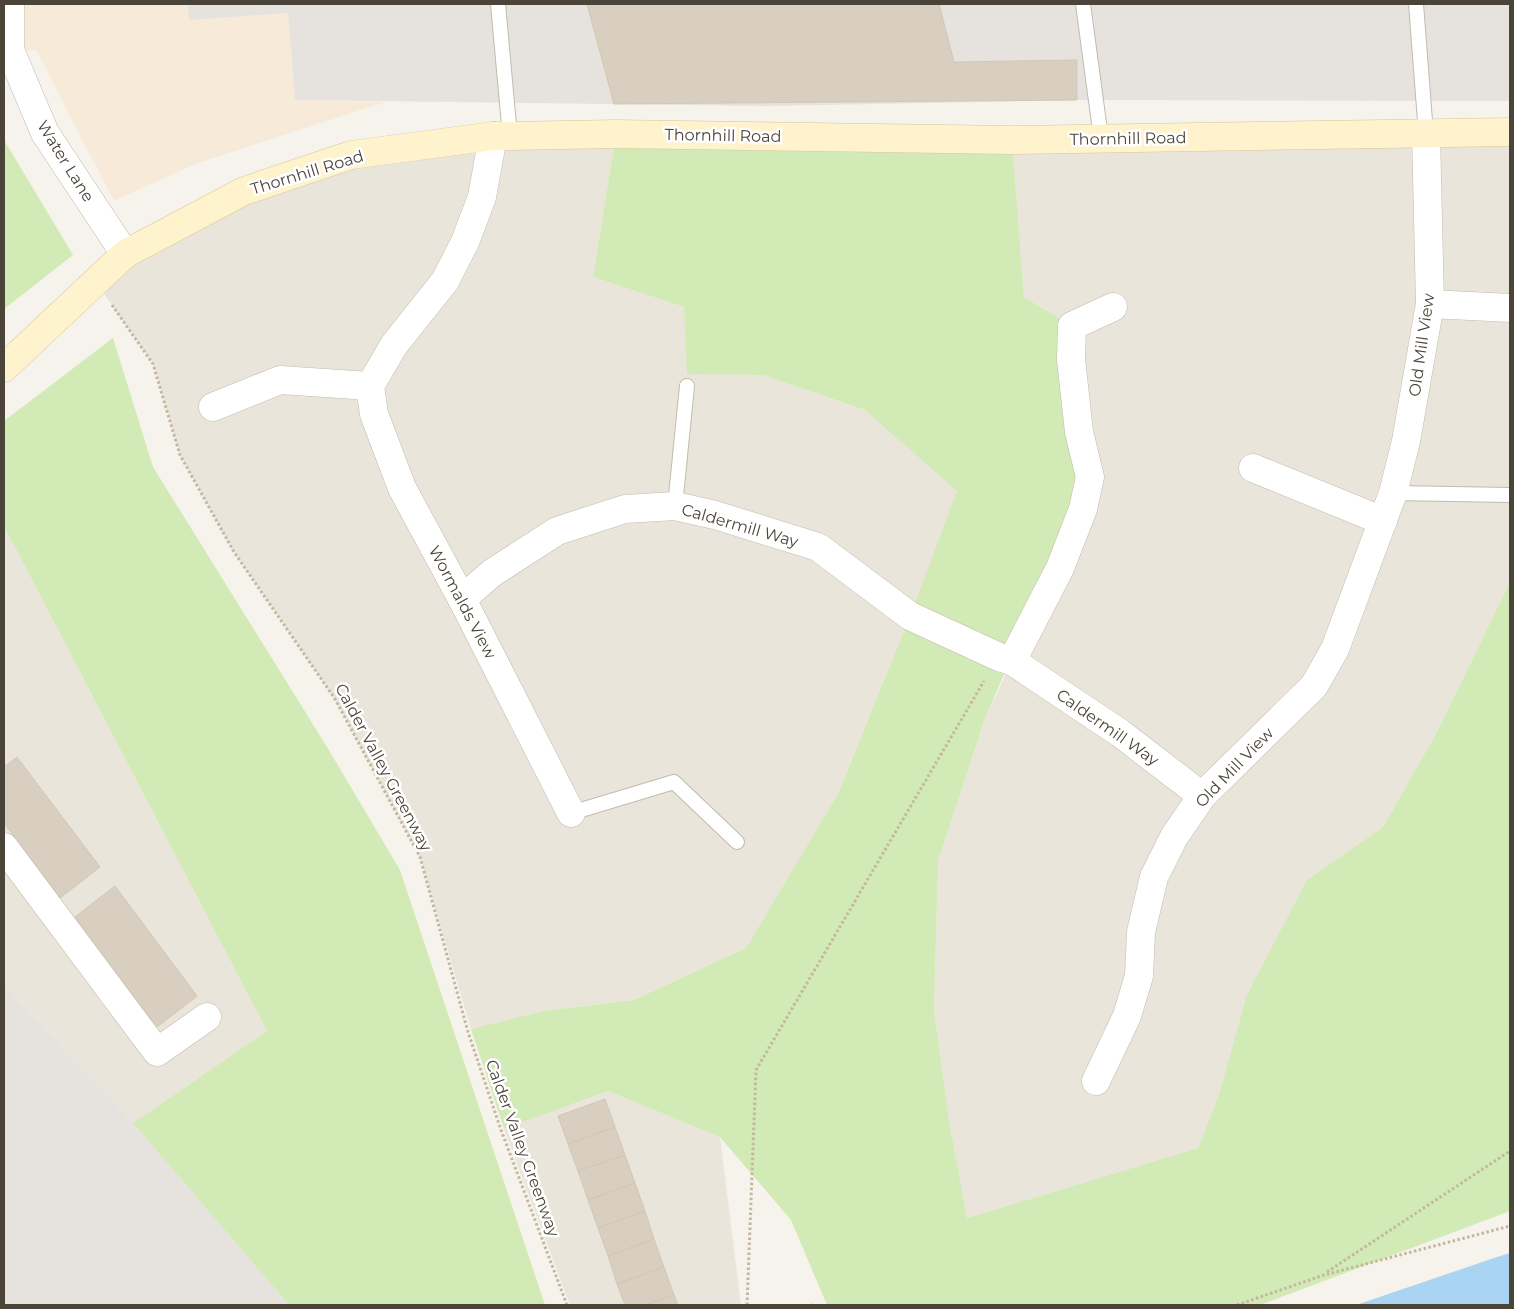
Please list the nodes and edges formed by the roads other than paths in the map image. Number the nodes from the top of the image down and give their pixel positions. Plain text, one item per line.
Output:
1 (10, 4) edge
2 (498, 4) edge
3 (1083, 4) edge
4 (1416, 4) edge
5 (1510, 132) edge
6 (1426, 134) junction
7 (502, 136) junction
8 (1101, 138) junction
9 (125, 254) junction
10 (1430, 304) junction
11 (1113, 307) dead end
12 (1510, 308) edge
13 (4, 368) edge
14 (370, 386) junction
15 (688, 386) dead end
16 (213, 407) dead end
17 (1253, 468) dead end
18 (1393, 493) junction
19 (1510, 495) edge
20 (675, 506) junction
21 (1382, 521) junction
22 (462, 599) junction
23 (1005, 659) junction
24 (1202, 796) junction
25 (570, 813) joint
26 (737, 842) dead end
27 (4, 847) edge
28 (207, 1017) dead end
29 (1096, 1081) dead end

1 - 9 street, Water Lane
2 - 7 lane
3 - 8 lane
4 - 6 lane
5 - 6 main road, Thornhill Road
6 - 8 main road, Thornhill Road
6 - 10 street, Old Mill View
7 - 8 main road, Thornhill Road
7 - 9 main road, Thornhill Road
7 - 14 street
9 - 13 main road, Thornhill Road
10 - 12 street
10 - 18 street, Old Mill View
11 - 23 street
14 - 16 street
14 - 22 street, Wormalds View
15 - 20 lane
17 - 21 street
18 - 19 lane
18 - 21 street, Old Mill View
20 - 22 street, Caldermill Way
20 - 23 street, Caldermill Way
21 - 24 street, Old Mill View
22 - 25 street, Wormalds View
23 - 24 street, Caldermill Way
24 - 29 street, Old Mill View
25 - 26 lane
27 - 28 street

